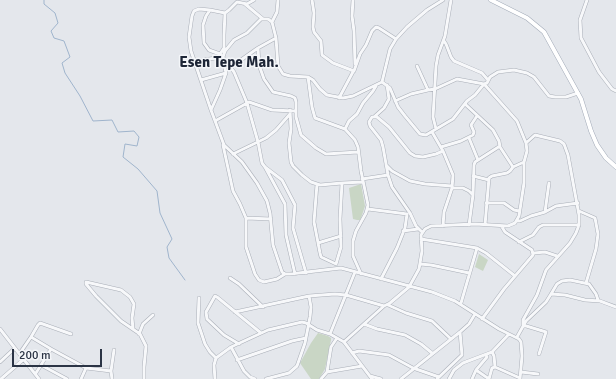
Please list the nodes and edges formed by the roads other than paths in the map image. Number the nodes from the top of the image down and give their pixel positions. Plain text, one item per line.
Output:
1 (254, 0) edge
2 (278, 0) edge
3 (312, 0) edge
4 (353, 0) edge
5 (443, 0) edge
6 (450, 0) edge
7 (491, 0) edge
8 (586, 0) edge
9 (238, 1) edge
10 (245, 4) junction
11 (210, 10) junction
12 (225, 13) junction
13 (263, 19) junction
14 (272, 22) junction
15 (276, 38) junction
16 (396, 39) junction
17 (444, 41) junction
18 (258, 48) junction
19 (222, 56) junction
20 (195, 62) junction
21 (417, 66) dead end
22 (231, 67) junction
23 (354, 71) junction
24 (226, 73) junction
25 (308, 77) junction
26 (201, 80) junction
27 (488, 80) junction
28 (382, 82) junction
29 (484, 84) junction
30 (387, 85) junction
31 (376, 86) junction
32 (435, 89) junction
33 (428, 90) junction
34 (616, 91) edge
35 (578, 93) junction
36 (339, 98) junction
37 (395, 101) junction
38 (247, 103) junction
39 (465, 104) junction
40 (210, 110) junction
41 (290, 112) junction
42 (296, 112) junction
43 (477, 116) junction
44 (374, 117) junction
45 (214, 121) junction
46 (345, 129) junction
47 (436, 129) junction
48 (432, 132) junction
49 (468, 138) junction
50 (222, 142) junction
51 (258, 142) junction
52 (526, 143) junction
53 (500, 146) junction
54 (442, 149) junction
55 (358, 152) junction
56 (233, 154) junction
57 (478, 160) junction
58 (524, 162) junction
59 (386, 166) junction
60 (265, 167) junction
61 (513, 167) junction
62 (616, 167) edge
63 (388, 175) junction
64 (473, 176) junction
65 (489, 180) junction
66 (363, 181) junction
67 (342, 182) junction
68 (549, 183) dead end
69 (317, 184) junction
70 (452, 187) junction
71 (473, 195) junction
72 (486, 203) junction
73 (578, 203) junction
74 (368, 209) junction
75 (519, 211) junction
76 (579, 211) junction
77 (546, 212) junction
78 (409, 214) junction
79 (246, 218) junction
80 (271, 220) junction
81 (517, 221) junction
82 (469, 224) junction
83 (485, 225) junction
84 (579, 225) junction
85 (443, 226) junction
86 (502, 227) junction
87 (418, 229) junction
88 (404, 231) junction
89 (422, 232) junction
90 (341, 236) junction
91 (421, 239) junction
92 (519, 242) junction
93 (318, 243) junction
94 (477, 248) junction
95 (534, 253) junction
96 (557, 256) junction
97 (336, 264) junction
98 (420, 264) junction
99 (336, 268) junction
100 (355, 272) junction
101 (306, 273) junction
102 (469, 273) junction
103 (285, 274) junction
104 (295, 274) junction
105 (361, 274) junction
106 (515, 276) junction
107 (230, 278) dead end
108 (381, 279) junction
109 (586, 283) junction
110 (409, 287) junction
111 (551, 294) junction
112 (346, 295) junction
113 (309, 296) junction
114 (198, 298) dead end
115 (598, 300) junction
116 (461, 303) junction
117 (388, 305) junction
118 (263, 306) junction
119 (384, 306) junction
120 (616, 308) edge
121 (235, 312) junction
122 (475, 314) junction
123 (153, 315) dead end
124 (482, 318) junction
125 (308, 324) junction
126 (364, 324) junction
127 (523, 325) junction
128 (133, 329) junction
129 (0, 330) edge
130 (460, 332) junction
131 (261, 333) junction
132 (71, 334) dead end
133 (139, 334) junction
134 (330, 334) junction
135 (509, 334) junction
136 (31, 337) junction
137 (517, 337) junction
138 (306, 338) junction
139 (337, 338) junction
140 (451, 339) junction
141 (344, 342) junction
142 (238, 344) junction
143 (231, 347) junction
144 (15, 348) junction
145 (51, 349) junction
146 (114, 350) dead end
147 (492, 352) junction
148 (352, 353) junction
149 (432, 353) junction
150 (20, 354) junction
151 (539, 354) dead end
152 (486, 355) junction
153 (216, 358) junction
154 (24, 360) junction
155 (237, 360) junction
156 (0, 362) edge
157 (41, 365) junction
158 (362, 366) junction
159 (495, 367) junction
160 (86, 368) junction
161 (413, 368) junction
162 (476, 370) junction
163 (111, 371) junction
164 (327, 372) junction
165 (521, 372) junction
166 (36, 373) junction
167 (538, 374) dead end
168 (371, 378) edge
169 (438, 378) edge
170 (520, 378) edge
171 (1, 379) edge
172 (39, 379) edge
173 (67, 379) edge
174 (81, 379) edge
175 (112, 379) edge
176 (144, 379) edge
177 (215, 379) edge
178 (255, 379) edge
179 (266, 379) edge
180 (322, 379) edge
181 (381, 379) edge
182 (401, 379) edge
183 (449, 379) edge
184 (472, 379) edge
185 (489, 379) edge

1 - 10 street
2 - 14 street
3 - 23 street
4 - 23 street
5 - 16 street
6 - 17 street
7 - 35 main road
8 - 34 street
9 - 10 street
9 - 12 street
10 - 13 street
11 - 12 street
11 - 19 street
11 - 20 street
12 - 19 street
13 - 14 street
13 - 19 street
14 - 15 street
15 - 18 street
15 - 25 street
16 - 23 street
16 - 28 street
17 - 27 street
17 - 32 street
18 - 22 street
18 - 42 street
19 - 20 street
19 - 22 street
19 - 24 street
20 - 26 street
21 - 33 street
22 - 38 street
23 - 36 street
24 - 26 street
24 - 40 street
25 - 36 street
25 - 46 street
26 - 40 street
27 - 29 street
27 - 35 street
28 - 30 street
28 - 31 street
29 - 32 street
29 - 39 street
29 - 52 street
30 - 37 street
30 - 44 street
31 - 36 street
31 - 46 street
32 - 33 street
32 - 47 street
33 - 37 street
35 - 62 main road
37 - 48 street
38 - 41 street
38 - 45 street
38 - 51 street
39 - 43 street
39 - 47 street
40 - 45 street
41 - 42 street
41 - 51 street
41 - 69 street
42 - 55 street
43 - 49 street
43 - 53 street
44 - 54 street
44 - 59 street
45 - 50 street
46 - 55 street
47 - 48 street
48 - 54 street
49 - 54 street
49 - 57 street
50 - 56 street
50 - 79 street
51 - 56 street
51 - 60 street
52 - 58 street
52 - 73 street
53 - 57 street
53 - 61 street
54 - 70 street
55 - 66 street
56 - 80 street
57 - 64 street
58 - 61 street
58 - 75 street
59 - 63 street
59 - 70 street
60 - 101 street
60 - 104 street
61 - 65 street
63 - 66 street
63 - 78 street
64 - 65 street
64 - 71 street
65 - 72 street
66 - 67 street
66 - 74 street
67 - 69 street
67 - 90 street
68 - 77 street
69 - 93 street
70 - 71 street
70 - 85 street
71 - 82 street
72 - 75 street
72 - 83 street
73 - 76 street
73 - 77 street
74 - 78 street
74 - 105 street
75 - 81 street
76 - 84 street
76 - 109 street
77 - 81 street
78 - 87 street
78 - 88 street
79 - 80 street
79 - 103 street
80 - 103 street
81 - 86 street
82 - 83 street
82 - 85 street
83 - 86 street
84 - 92 street
84 - 96 street
85 - 89 street
86 - 92 street
87 - 88 street
87 - 89 street
88 - 108 street
89 - 91 street
90 - 93 street
90 - 97 street
91 - 94 street
91 - 98 street
92 - 95 street
93 - 97 street
94 - 102 street
94 - 106 street
95 - 96 street
95 - 106 street
96 - 127 street
97 - 99 street
98 - 102 street
98 - 110 street
99 - 100 street
99 - 101 street
100 - 105 street
100 - 112 street
101 - 104 street
102 - 116 street
103 - 104 street
105 - 108 street
106 - 124 street
107 - 118 street
108 - 110 street
109 - 111 street
109 - 115 street
110 - 116 street
110 - 117 street
111 - 115 street
111 - 127 street
112 - 113 street
112 - 119 street
112 - 134 street
113 - 118 street
113 - 125 street
114 - 153 street
115 - 120 street
116 - 122 street
117 - 119 street
117 - 140 street
118 - 121 street
119 - 126 street
121 - 131 street
121 - 142 street
122 - 124 street
122 - 130 street
123 - 133 street
124 - 135 street
125 - 131 street
125 - 134 street
125 - 138 street
126 - 141 street
126 - 149 street
127 - 137 street
127 - 151 street
128 - 128 street
128 - 133 street
129 - 144 street
130 - 140 street
130 - 169 street
131 - 142 street
132 - 136 street
133 - 176 street
134 - 139 street
135 - 137 street
135 - 147 street
136 - 145 street
136 - 150 street
137 - 165 street
138 - 155 street
138 - 179 street
139 - 141 street
139 - 164 street
140 - 149 street
141 - 148 street
142 - 143 street
143 - 153 street
143 - 155 street
144 - 150 street
144 - 156 street
145 - 157 street
145 - 160 street
146 - 163 street
147 - 152 street
147 - 159 street
148 - 158 street
148 - 161 street
149 - 161 street
150 - 154 street
152 - 162 street
152 - 183 street
153 - 177 street
154 - 166 street
154 - 171 street
155 - 178 street
157 - 166 street
157 - 173 street
158 - 164 street
158 - 168 street
159 - 170 street
159 - 185 street
160 - 163 street
160 - 174 street
161 - 169 street
161 - 182 street
162 - 184 street
162 - 185 street
163 - 175 street
164 - 180 street
165 - 167 street
165 - 170 street
166 - 172 street
168 - 181 street

